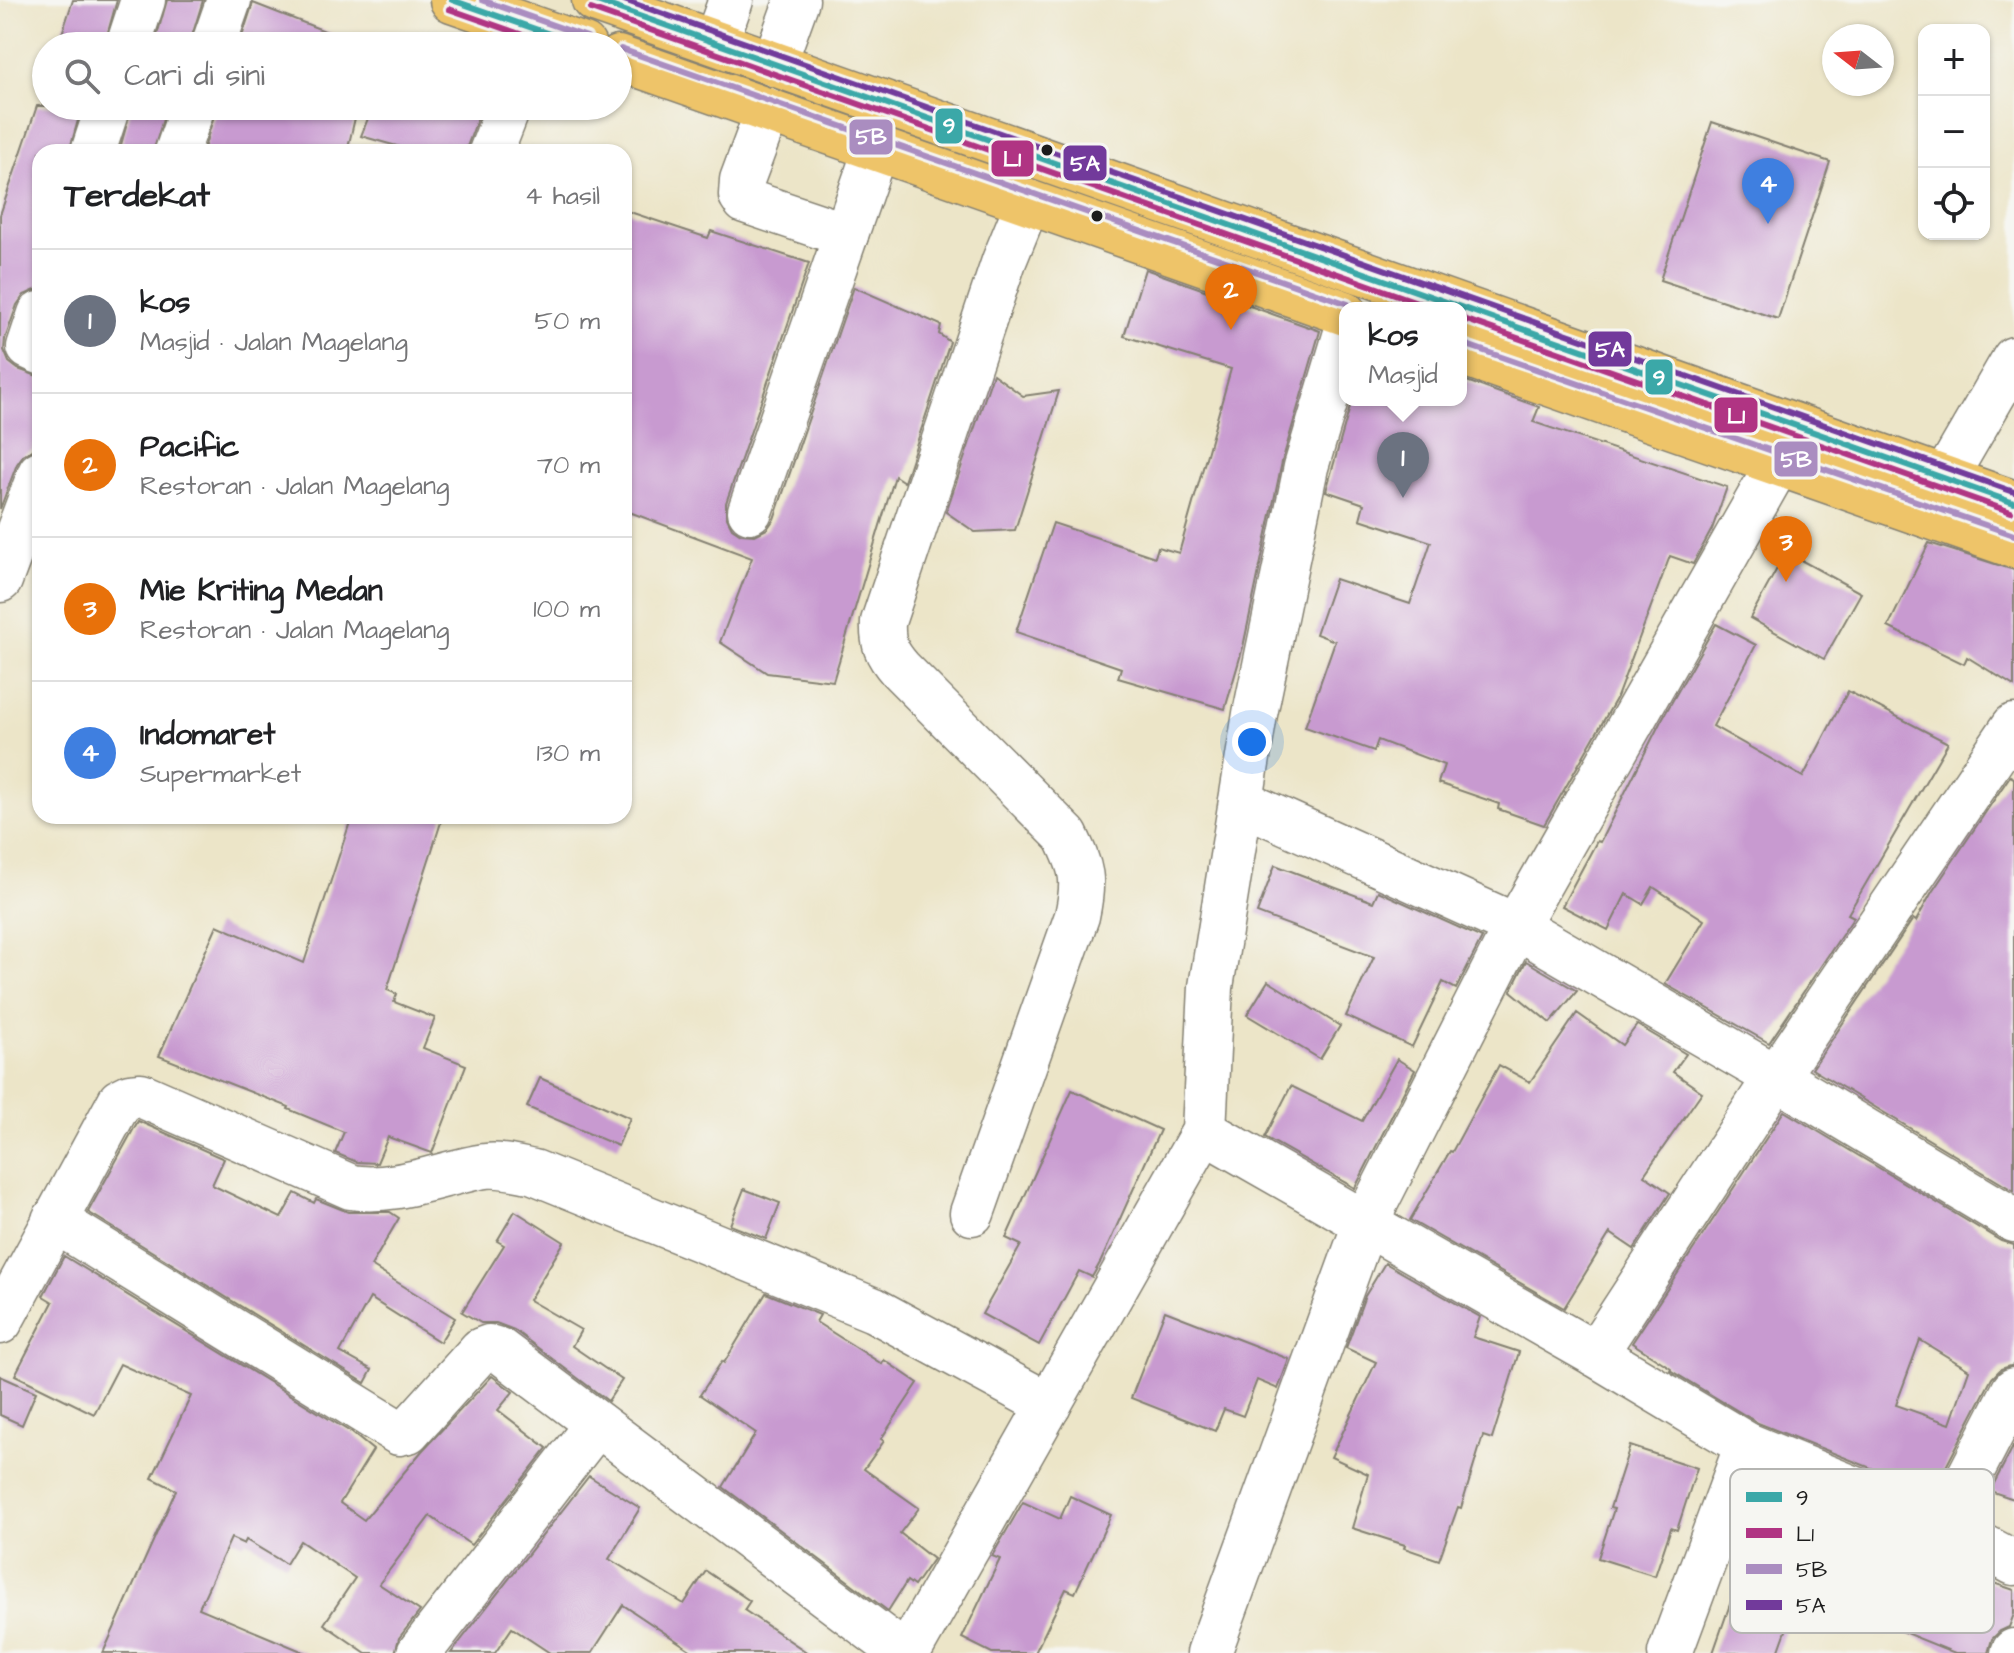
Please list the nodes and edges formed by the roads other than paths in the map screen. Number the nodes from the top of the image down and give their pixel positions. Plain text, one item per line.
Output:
1 (143, 0) edge
2 (229, 0) edge
3 (452, 0) edge
4 (594, 0) edge
5 (731, 0) edge
6 (797, 0) edge
7 (133, 32) edge
8 (218, 32) edge
9 (522, 32) edge
10 (716, 42) junction
11 (632, 63) edge
12 (774, 64) junction
13 (768, 110) junction
14 (103, 120) edge
15 (188, 120) edge
16 (504, 120) edge
17 (96, 144) edge
18 (180, 144) edge
19 (494, 144) edge
20 (876, 148) junction
21 (1028, 202) junction
22 (846, 235) junction
23 (1447, 302) edge
24 (1467, 309) edge
25 (1339, 311) edge
26 (1467, 355) edge
27 (1339, 356) edge
28 (2014, 359) edge
29 (1778, 464) junction
30 (1945, 478) junction
31 (32, 494) edge
32 (2014, 503) edge
33 (750, 511) dead end
34 (2014, 546) edge
35 (0, 580) edge
36 (2014, 726) edge
37 (1241, 802) junction
38 (1516, 926) junction
39 (1776, 1077) junction
40 (1204, 1131) junction
41 (972, 1213) dead end
42 (54, 1220) junction
43 (2014, 1220) edge
44 (1365, 1224) junction
45 (0, 1322) edge
46 (1595, 1354) junction
47 (2014, 1390) edge
48 (1049, 1405) junction
49 (597, 1424) junction
50 (1747, 1445) junction
51 (1738, 1469) edge
52 (1806, 1469) edge
53 (1973, 1469) edge
54 (1730, 1491) edge
55 (1994, 1552) edge
56 (2014, 1563) edge
57 (419, 1653) edge
58 (905, 1653) edge
59 (1209, 1653) edge
60 (1670, 1653) edge

1 - 7 street
2 - 8 street
3 - 9 main road
4 - 10 main road
5 - 10 street
6 - 12 street
10 - 12 main road
11 - 13 main road
12 - 23 main road
13 - 20 main road
13 - 22 street
14 - 17 street
15 - 18 street
16 - 19 street
20 - 21 main road
20 - 22 street
21 - 25 main road
21 - 41 street
22 - 33 street
24 - 30 main road
26 - 29 main road
27 - 37 street
28 - 30 street
29 - 34 main road
29 - 38 street
30 - 32 main road
31 - 35 street
36 - 39 street
37 - 38 street
37 - 40 street
38 - 39 street
38 - 44 street
39 - 43 street
39 - 46 street
40 - 44 street
40 - 48 street
42 - 45 street
42 - 48 street
42 - 49 street
44 - 46 street
44 - 59 street
46 - 50 street
47 - 53 street
48 - 58 street
49 - 57 street
49 - 58 street
50 - 51 street
50 - 52 street
54 - 60 street
55 - 56 street

